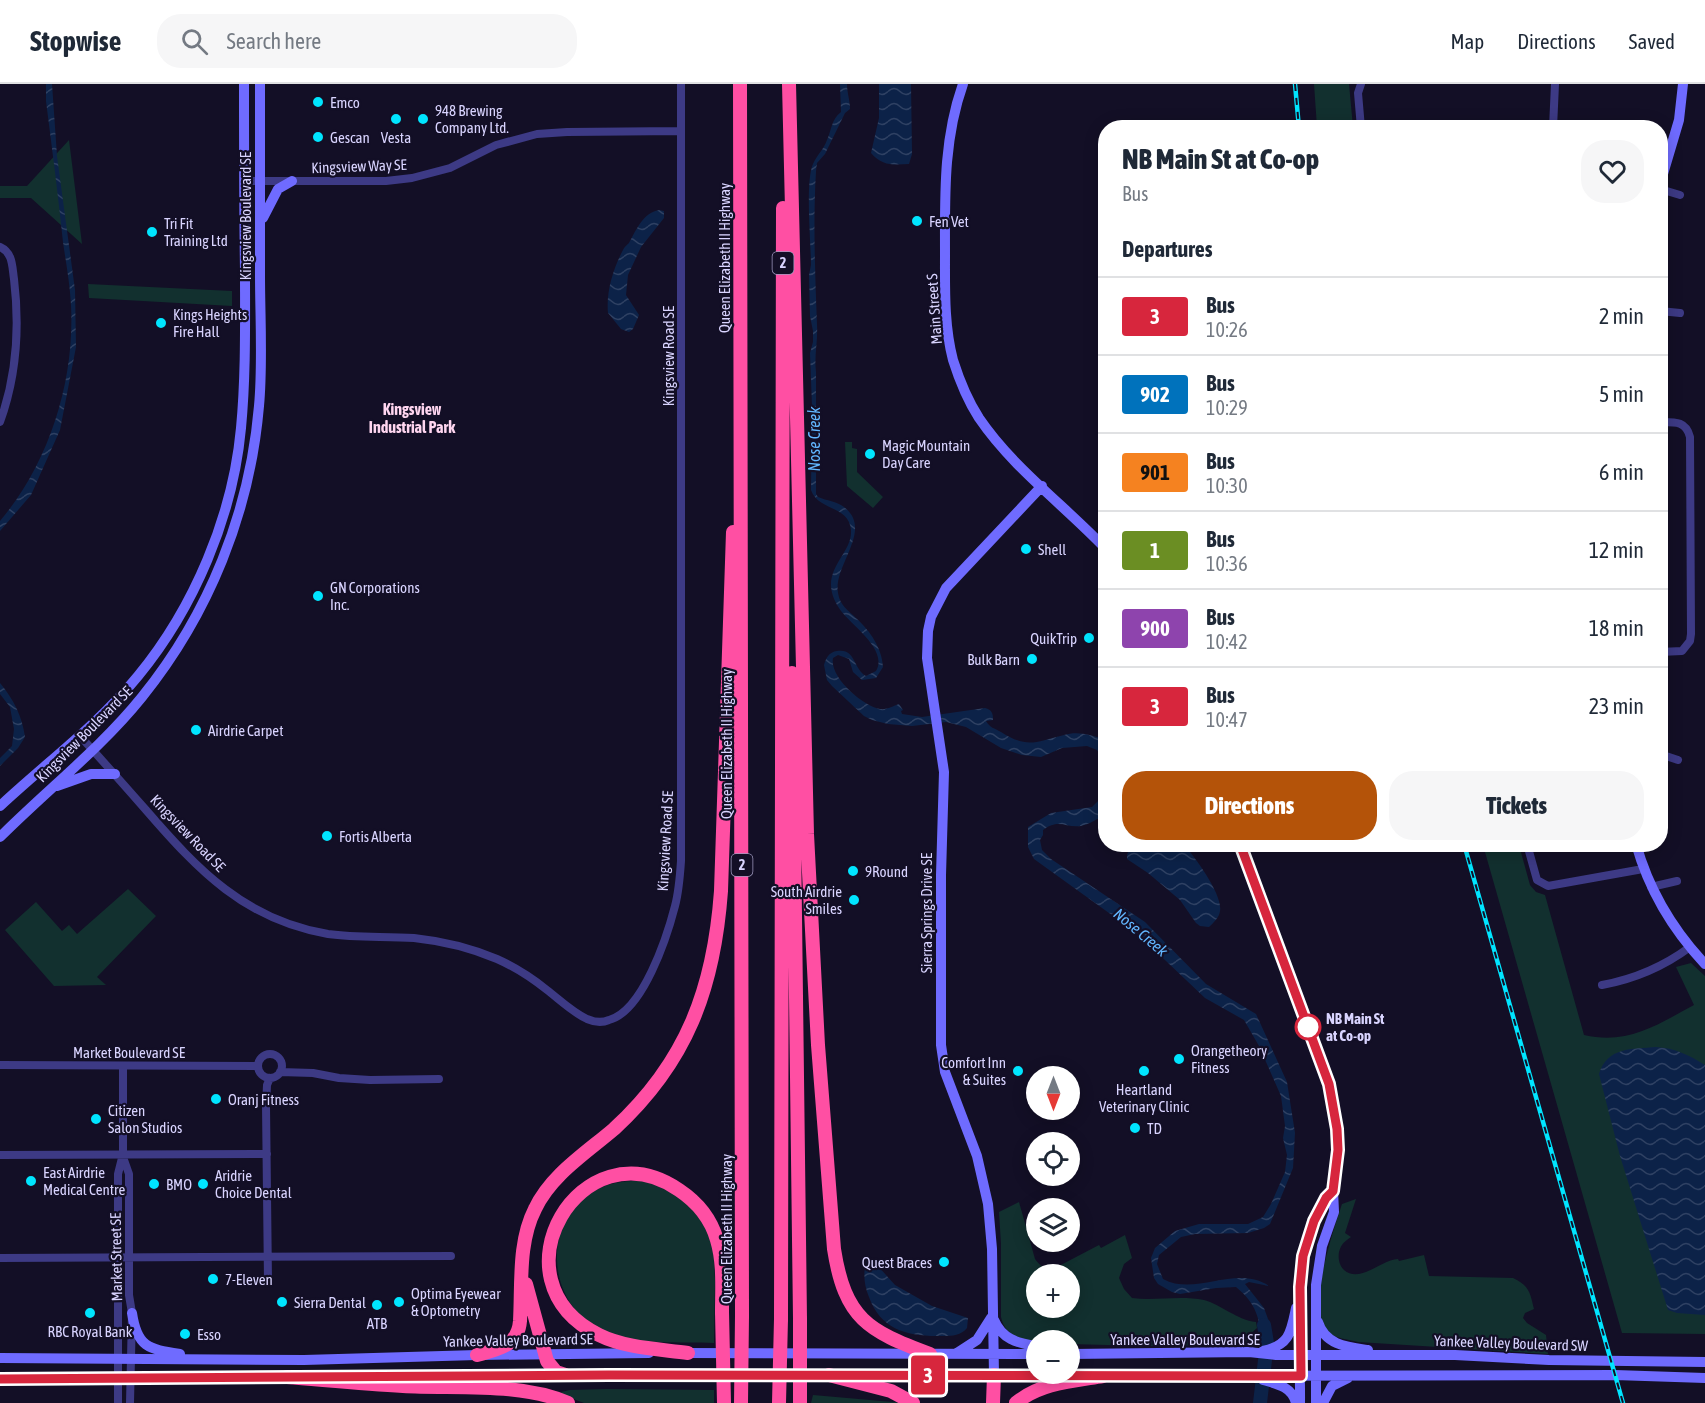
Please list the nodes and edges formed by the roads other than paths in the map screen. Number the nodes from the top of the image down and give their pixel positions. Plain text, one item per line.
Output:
1 (243, 84) edge
2 (260, 84) edge
3 (681, 84) edge
4 (740, 84) edge
5 (783, 84) edge
6 (789, 84) edge
7 (963, 84) edge
8 (1361, 84) edge
9 (1556, 84) edge
10 (1683, 84) edge
11 (1360, 120) edge
12 (1554, 120) edge
13 (681, 131) junction
14 (1668, 157) edge
15 (244, 181) junction
16 (260, 181) junction
17 (292, 181) junction
18 (1668, 191) edge
19 (1680, 195) dead end
20 (261, 224) junction
21 (0, 247) edge
22 (1668, 312) edge
23 (1680, 313) dead end
24 (740, 415) junction
25 (0, 422) edge
26 (1668, 422) edge
27 (784, 442) junction
28 (1042, 486) junction
29 (1098, 541) edge
30 (1668, 652) edge
31 (80, 735) junction
32 (92, 749) junction
33 (1668, 757) edge
34 (1678, 760) dead end
35 (115, 774) junction
36 (51, 788) junction
37 (0, 806) edge
38 (0, 837) edge
39 (1243, 852) edge
40 (1529, 852) edge
41 (1638, 852) edge
42 (1643, 869) junction
43 (1677, 880) dead end
44 (1651, 887) junction
45 (1689, 947) junction
46 (1705, 964) edge
47 (1602, 985) dead end
48 (0, 1065) edge
49 (123, 1066) junction
50 (258, 1066) junction
51 (280, 1072) junction
52 (270, 1078) junction
53 (439, 1079) dead end
54 (123, 1154) junction
55 (267, 1154) junction
56 (0, 1155) edge
57 (1333, 1191) junction
58 (451, 1256) dead end
59 (267, 1257) junction
60 (0, 1258) edge
61 (118, 1258) junction
62 (128, 1258) junction
63 (523, 1274) junction
64 (268, 1281) dead end
65 (1300, 1287) junction
66 (1315, 1306) junction
67 (132, 1313) junction
68 (992, 1315) junction
69 (1026, 1344) edge
70 (1249, 1352) junction
71 (688, 1353) junction
72 (1080, 1353) edge
73 (477, 1354) junction
74 (545, 1354) junction
75 (930, 1354) junction
76 (956, 1354) junction
77 (993, 1354) junction
78 (1026, 1354) edge
79 (1301, 1355) junction
80 (1316, 1355) junction
81 (1455, 1355) junction
82 (0, 1358) edge
83 (118, 1359) junction
84 (131, 1359) junction
85 (217, 1360) junction
86 (1705, 1362) edge
87 (565, 1375) junction
88 (829, 1375) junction
89 (994, 1375) junction
90 (1102, 1376) junction
91 (1248, 1376) junction
92 (1301, 1376) junction
93 (1316, 1376) junction
94 (1354, 1376) junction
95 (287, 1377) junction
96 (1705, 1378) edge
97 (0, 1379) edge
98 (118, 1379) junction
99 (131, 1379) junction
100 (118, 1403) edge
101 (130, 1403) edge
102 (568, 1403) edge
103 (724, 1403) edge
104 (741, 1403) edge
105 (779, 1403) edge
106 (800, 1403) edge
107 (913, 1403) edge
108 (993, 1403) edge
109 (1016, 1403) edge
110 (1298, 1403) edge
111 (1316, 1403) edge
112 (1323, 1403) edge

1 - 15 main road, Kingsview Boulevard SE
2 - 16 main road, Kingsview Boulevard SE
3 - 13 street, Kingsview Road SE
4 - 24 highway, Queen Elizabeth II Highway / 2
5 - 27 highway, 2
6 - 75 highway
7 - 28 main road, Main Street S
8 - 11 street
9 - 12 street
10 - 14 main road
13 - 17 street, Kingsview Way SE
13 - 35 street, Kingsview Road SE
15 - 16 street, Kingsview Way SE
15 - 31 main road, Kingsview Boulevard SE
16 - 17 street, Kingsview Way SE
16 - 20 main road, Kingsview Boulevard SE
17 - 20 main road
18 - 19 street
20 - 32 main road, Kingsview Boulevard SE
21 - 25 street
22 - 23 street
24 - 63 highway
24 - 104 highway, Queen Elizabeth II Highway / 2, bridge
26 - 30 street
27 - 105 highway, 2, bridge
27 - 106 highway, bridge
28 - 29 main road, Main Street S
28 - 68 main road, Sierra Springs Drive SE
31 - 32 street, Kingsview Road SE
31 - 37 main road, Kingsview Boulevard SE
32 - 35 street, Kingsview Road SE
32 - 36 main road, Kingsview Boulevard SE
33 - 34 street
35 - 36 main road
36 - 38 main road, Kingsview Boulevard SE
39 - 57 main road
40 - 42 street
41 - 42 main road
42 - 44 main road
43 - 44 street
44 - 45 main road
45 - 46 main road
45 - 47 street
48 - 49 street, Market Boulevard SE
49 - 50 street, Market Boulevard SE
49 - 54 street, Market Street SE
50 - 51 street
50 - 52 street
51 - 52 street
51 - 53 street
52 - 55 street
54 - 55 street
54 - 56 street
54 - 61 street, Market Street SE
54 - 62 street, Market Street SE
55 - 59 street
57 - 65 main road
57 - 66 main road
58 - 59 street
59 - 62 street
59 - 64 street
60 - 61 street
61 - 62 street
61 - 83 street, Market Street SE
62 - 67 street, Market Street SE
63 - 73 highway
63 - 74 highway
65 - 70 main road
65 - 79 main road
66 - 80 main road
66 - 81 main road
67 - 84 street, Market Street SE
67 - 85 main road
68 - 69 main road
68 - 76 main road
68 - 77 main road, Sierra Springs Drive SE
70 - 72 main road, Yankee Valley Boulevard SE
70 - 79 main road, Yankee Valley Boulevard SE
71 - 74 main road, Yankee Valley Boulevard SE
71 - 75 main road, Yankee Valley Boulevard SE
71 - 103 highway, bridge
73 - 74 main road, Yankee Valley Boulevard SE
73 - 85 main road, Yankee Valley Boulevard SE
74 - 87 highway
75 - 76 main road, Yankee Valley Boulevard SE
76 - 77 main road, Yankee Valley Boulevard SE
77 - 78 main road, Yankee Valley Boulevard SE
77 - 89 main road, Sierra Springs Drive SE
79 - 80 main road, Yankee Valley Boulevard SE
79 - 92 main road
80 - 81 main road, Yankee Valley Boulevard SW
80 - 93 main road
81 - 86 main road, Yankee Valley Boulevard SW
82 - 83 main road, Yankee Valley Boulevard SE
83 - 84 main road, Yankee Valley Boulevard SE
83 - 98 street, Market Street SE
84 - 85 main road, Yankee Valley Boulevard SE
84 - 99 street, Market Street SE
87 - 88 main road
87 - 95 main road
88 - 89 main road
88 - 107 highway
89 - 90 main road
89 - 108 highway
90 - 91 main road
90 - 109 highway
91 - 92 main road
91 - 110 main road
92 - 93 main road, Yankee Valley Boulevard SW
92 - 110 main road
93 - 94 main road, Yankee Valley Boulevard SW
93 - 111 main road
94 - 96 main road, Yankee Valley Boulevard SW
94 - 112 main road
95 - 99 main road
95 - 102 highway
97 - 98 main road
98 - 99 main road
98 - 100 street, Market Street SE
99 - 101 street, Market Street SE

